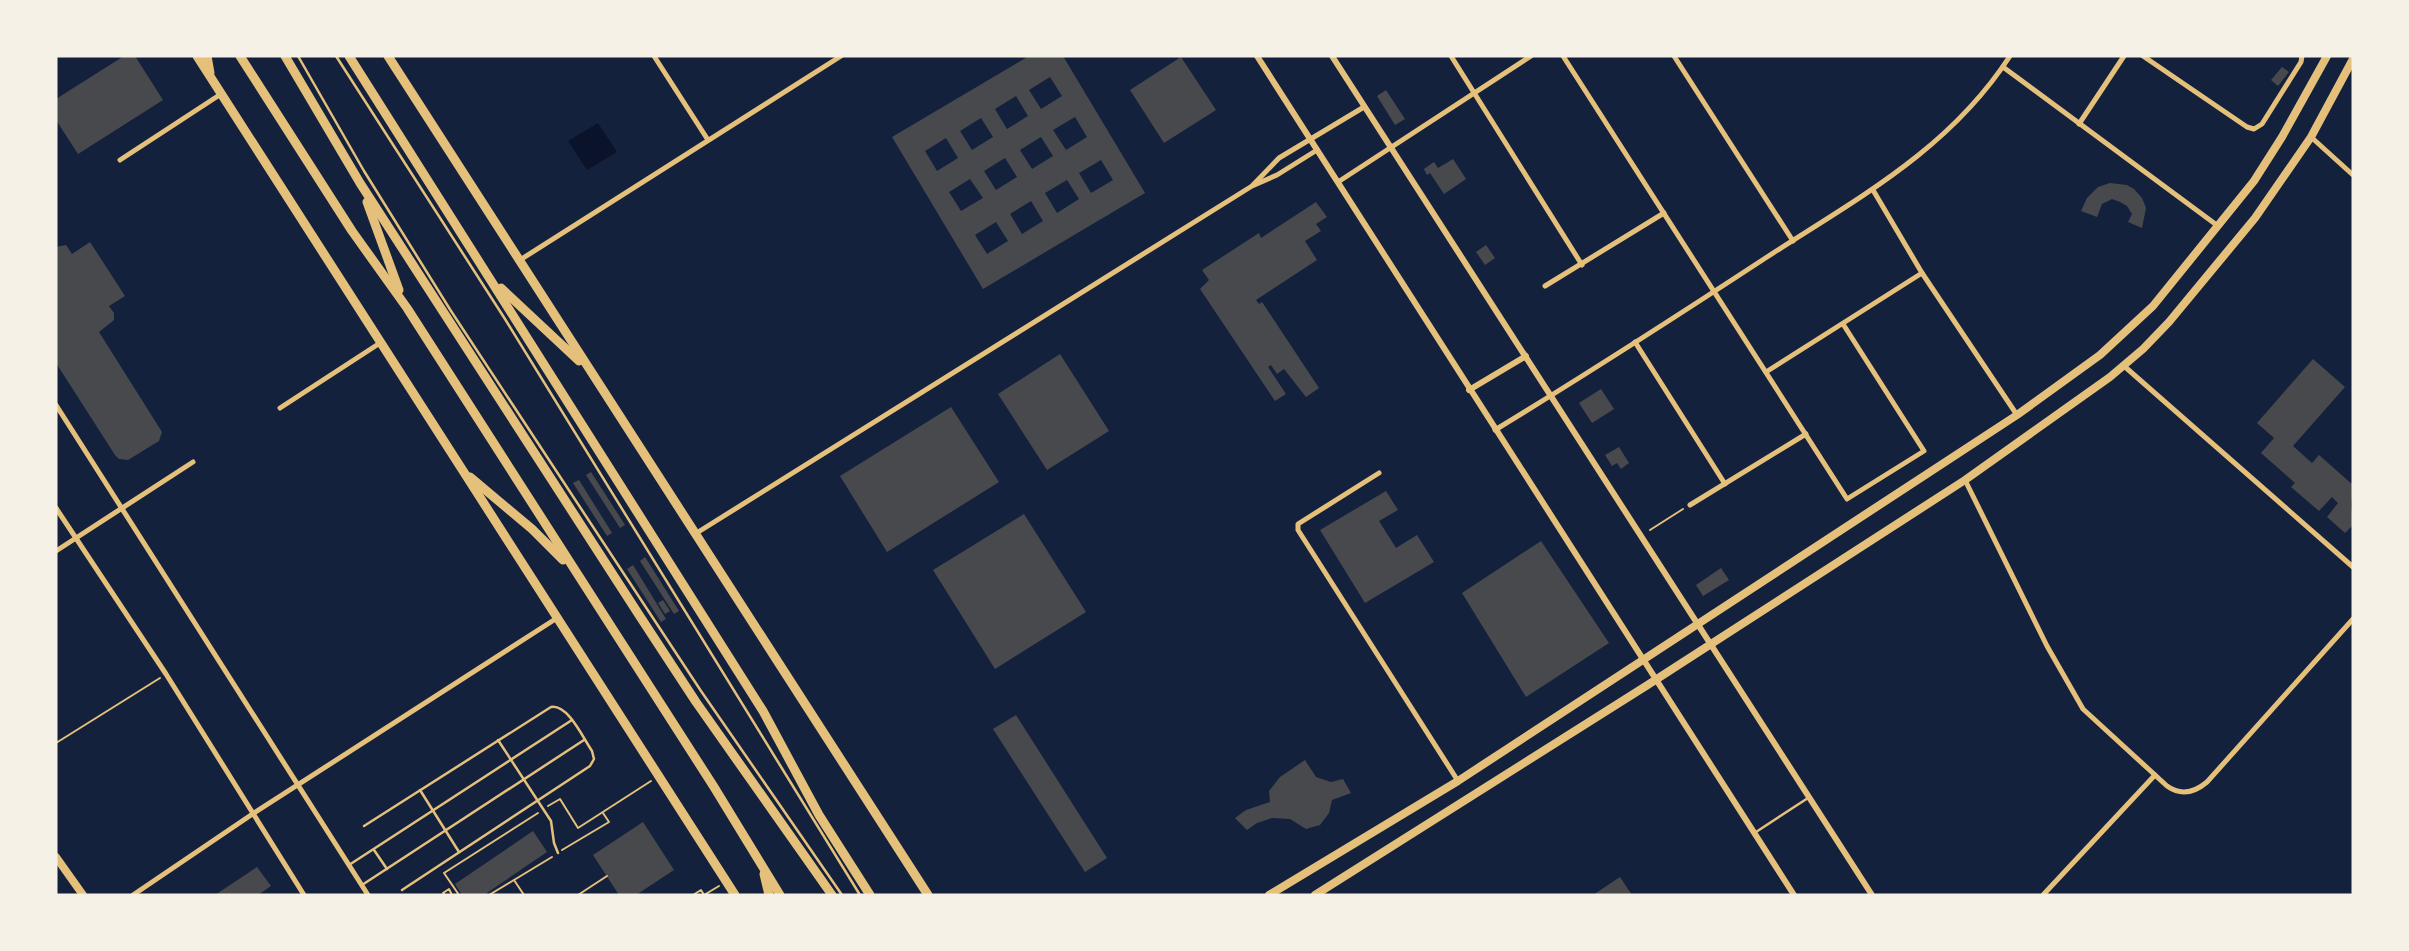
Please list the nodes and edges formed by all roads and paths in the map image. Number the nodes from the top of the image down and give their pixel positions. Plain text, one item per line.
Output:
1 (197, 56) edge
2 (207, 56) edge
3 (240, 56) edge
4 (284, 56) edge
5 (298, 56) edge
6 (336, 56) edge
7 (349, 56) edge
8 (388, 56) edge
9 (654, 56) edge
10 (840, 56) edge
11 (1257, 56) edge
12 (1332, 56) edge
13 (1451, 56) edge
14 (1532, 56) edge
15 (1564, 56) edge
16 (1674, 56) edge
17 (2010, 56) edge
18 (2124, 56) edge
19 (2143, 56) edge
20 (2302, 56) edge
21 (2327, 56) edge
22 (2353, 59) edge
23 (2003, 67) junction
24 (212, 80) junction
25 (1474, 93) junction
26 (221, 94) junction
27 (1364, 107) junction
28 (2079, 124) junction
29 (2311, 137) junction
30 (1310, 139) junction
31 (708, 140) junction
32 (1390, 147) junction
33 (1317, 150) junction
34 (120, 160) dead end
35 (2353, 175) edge
36 (1338, 182) junction
37 (360, 183) junction
38 (1252, 186) junction
39 (1873, 190) junction
40 (1664, 212) junction
41 (2218, 226) junction
42 (1793, 241) junction
43 (520, 260) junction
44 (1582, 264) junction
45 (1922, 273) junction
46 (487, 274) junction
47 (1545, 286) dead end
48 (1714, 292) junction
49 (407, 308) junction
50 (1843, 324) junction
51 (1635, 342) junction
52 (380, 343) junction
53 (1526, 356) junction
54 (2124, 366) junction
55 (588, 370) junction
56 (1766, 372) junction
57 (1469, 390) junction
58 (1552, 395) junction
59 (56, 405) edge
60 (280, 408) dead end
61 (2017, 415) junction
62 (1495, 430) junction
63 (1806, 434) junction
64 (193, 462) dead end
65 (460, 467) junction
66 (1379, 473) dead end
67 (1964, 480) junction
68 (1725, 484) junction
69 (1690, 505) joint
70 (56, 508) edge
71 (123, 508) junction
72 (1650, 530) dead end
73 (694, 534) junction
74 (77, 538) junction
75 (56, 551) edge
76 (2353, 567) edge
77 (578, 577) junction
78 (557, 618) junction
79 (2353, 619) edge
80 (1698, 622) junction
81 (1711, 643) junction
82 (1642, 658) junction
83 (166, 674) junction
84 (1656, 679) junction
85 (572, 720) junction
86 (498, 740) junction
87 (584, 740) junction
88 (56, 742) edge
89 (511, 760) junction
90 (2155, 775) junction
91 (523, 780) junction
92 (651, 781) dead end
93 (1458, 781) junction
94 (297, 785) junction
95 (420, 790) junction
96 (1809, 797) junction
97 (537, 801) junction
98 (543, 809) junction
99 (433, 811) junction
100 (603, 813) junction
101 (254, 814) junction
102 (364, 826) dead end
103 (445, 830) junction
104 (1754, 833) junction
105 (374, 850) junction
106 (459, 852) junction
107 (558, 853) junction
108 (56, 857) edge
109 (349, 865) junction
110 (762, 867) junction
111 (386, 869) junction
112 (606, 876) dead end
113 (514, 880) junction
114 (362, 885) junction
115 (720, 885) dead end
116 (402, 890) dead end
117 (83, 895) edge
118 (133, 895) edge
119 (304, 895) edge
120 (368, 895) edge
121 (445, 895) edge
122 (452, 895) edge
123 (459, 895) edge
124 (489, 895) edge
125 (524, 895) edge
126 (578, 895) edge
127 (693, 895) edge
128 (704, 895) edge
129 (735, 895) edge
130 (769, 895) edge
131 (780, 895) edge
132 (832, 895) edge
133 (842, 895) edge
134 (860, 895) edge
135 (870, 895) edge
136 (928, 895) edge
137 (1269, 895) edge
138 (1315, 895) edge
139 (1794, 895) edge
140 (1872, 895) edge
141 (2044, 895) edge

1 - 24 main road
2 - 24 main road
3 - 49 main road
4 - 37 main road
5 - 133 lane
6 - 134 lane
7 - 46 main road
8 - 43 main road
9 - 31 street
10 - 31 street
11 - 30 street
12 - 27 street
13 - 25 street
14 - 25 street
15 - 40 street
16 - 42 street
17 - 23 street
18 - 28 street
19 - 20 street
21 - 41 main road
22 - 29 main road
23 - 28 street
23 - 39 street
24 - 26 main road
25 - 32 street
25 - 44 street
26 - 34 street
26 - 52 main road
27 - 30 street
27 - 32 street
28 - 41 street
29 - 35 street
29 - 54 main road
30 - 33 street
30 - 38 street
31 - 43 street
32 - 36 street
32 - 53 street
33 - 36 street
33 - 38 street
36 - 57 street
37 - 49 main road
37 - 132 main road
38 - 73 street
39 - 42 street
39 - 45 street
40 - 44 street
40 - 48 street
41 - 61 main road
42 - 48 street
43 - 55 main road
44 - 47 street
45 - 50 street
45 - 61 street
46 - 55 main road
46 - 135 main road
48 - 51 street
48 - 56 street
49 - 77 main road
50 - 56 street
50 - 63 street
51 - 58 street
51 - 68 street
52 - 60 street
52 - 65 main road
53 - 57 street
53 - 58 street
54 - 67 main road
54 - 76 street
55 - 73 main road
56 - 63 street
57 - 62 street
58 - 62 street
58 - 80 street
59 - 71 street
61 - 80 main road
62 - 82 street
63 - 68 street
64 - 71 street
65 - 77 main road
65 - 78 main road
66 - 93 street
67 - 81 main road
67 - 90 street
68 - 69 street
69 - 72 path
70 - 74 street
71 - 74 street
71 - 94 street
73 - 136 main road
74 - 75 street
74 - 83 street
77 - 110 main road
78 - 94 street
78 - 129 main road
79 - 90 street
80 - 81 street
80 - 82 main road
81 - 84 main road
81 - 96 street
82 - 84 street
82 - 93 main road
83 - 88 path
83 - 101 street
84 - 104 street
84 - 138 main road
85 - 86 lane
85 - 87 lane
85 - 89 lane
86 - 89 lane
86 - 95 lane
87 - 91 lane
87 - 97 lane
89 - 91 lane
89 - 99 lane
90 - 141 street
91 - 97 lane
91 - 103 lane
92 - 100 path
93 - 137 main road
94 - 101 street
94 - 109 street
95 - 99 lane
95 - 102 lane
96 - 104 lane
96 - 140 street
97 - 98 lane
97 - 106 lane
98 - 100 path
98 - 107 lane
98 - 123 path
99 - 103 lane
99 - 105 lane
100 - 107 path
101 - 118 street
101 - 119 street
103 - 106 lane
103 - 111 lane
104 - 139 street
105 - 109 lane
105 - 111 lane
106 - 116 lane
107 - 113 path
108 - 117 main road
109 - 114 street
110 - 130 main road
110 - 131 main road
111 - 114 lane
112 - 126 path
113 - 124 path
113 - 125 path
114 - 120 street
115 - 128 path
121 - 122 path
127 - 128 path

